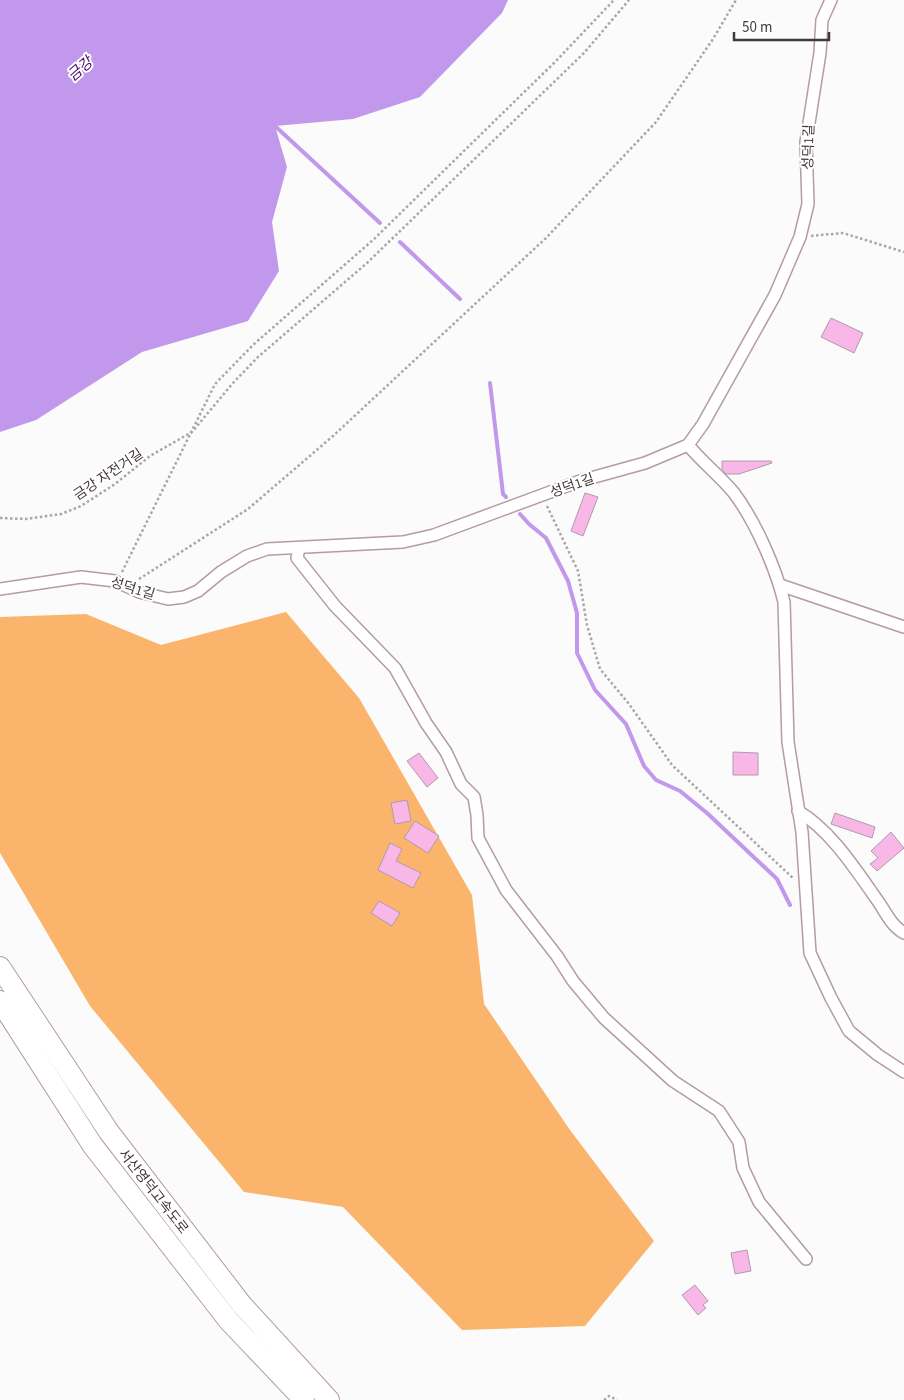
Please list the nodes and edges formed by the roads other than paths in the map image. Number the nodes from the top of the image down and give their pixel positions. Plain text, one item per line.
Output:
1 (831, 0) edge
2 (688, 445) junction
3 (299, 548) junction
4 (780, 585) junction
5 (0, 589) edge
6 (904, 627) edge
7 (798, 811) junction
8 (904, 933) edge
9 (0, 967) edge
10 (0, 1001) edge
11 (904, 1072) edge
12 (806, 1259) dead end
13 (304, 1400) edge
14 (329, 1400) edge

1 - 2 street, 성덕1길
2 - 3 street, 성덕1길
2 - 4 street
3 - 5 street, 성덕1길
3 - 12 street
4 - 6 street
4 - 7 street
7 - 8 street
7 - 11 street
9 - 14 highway, 서산영덕고속도로
10 - 13 highway, 서산영덕고속도로

